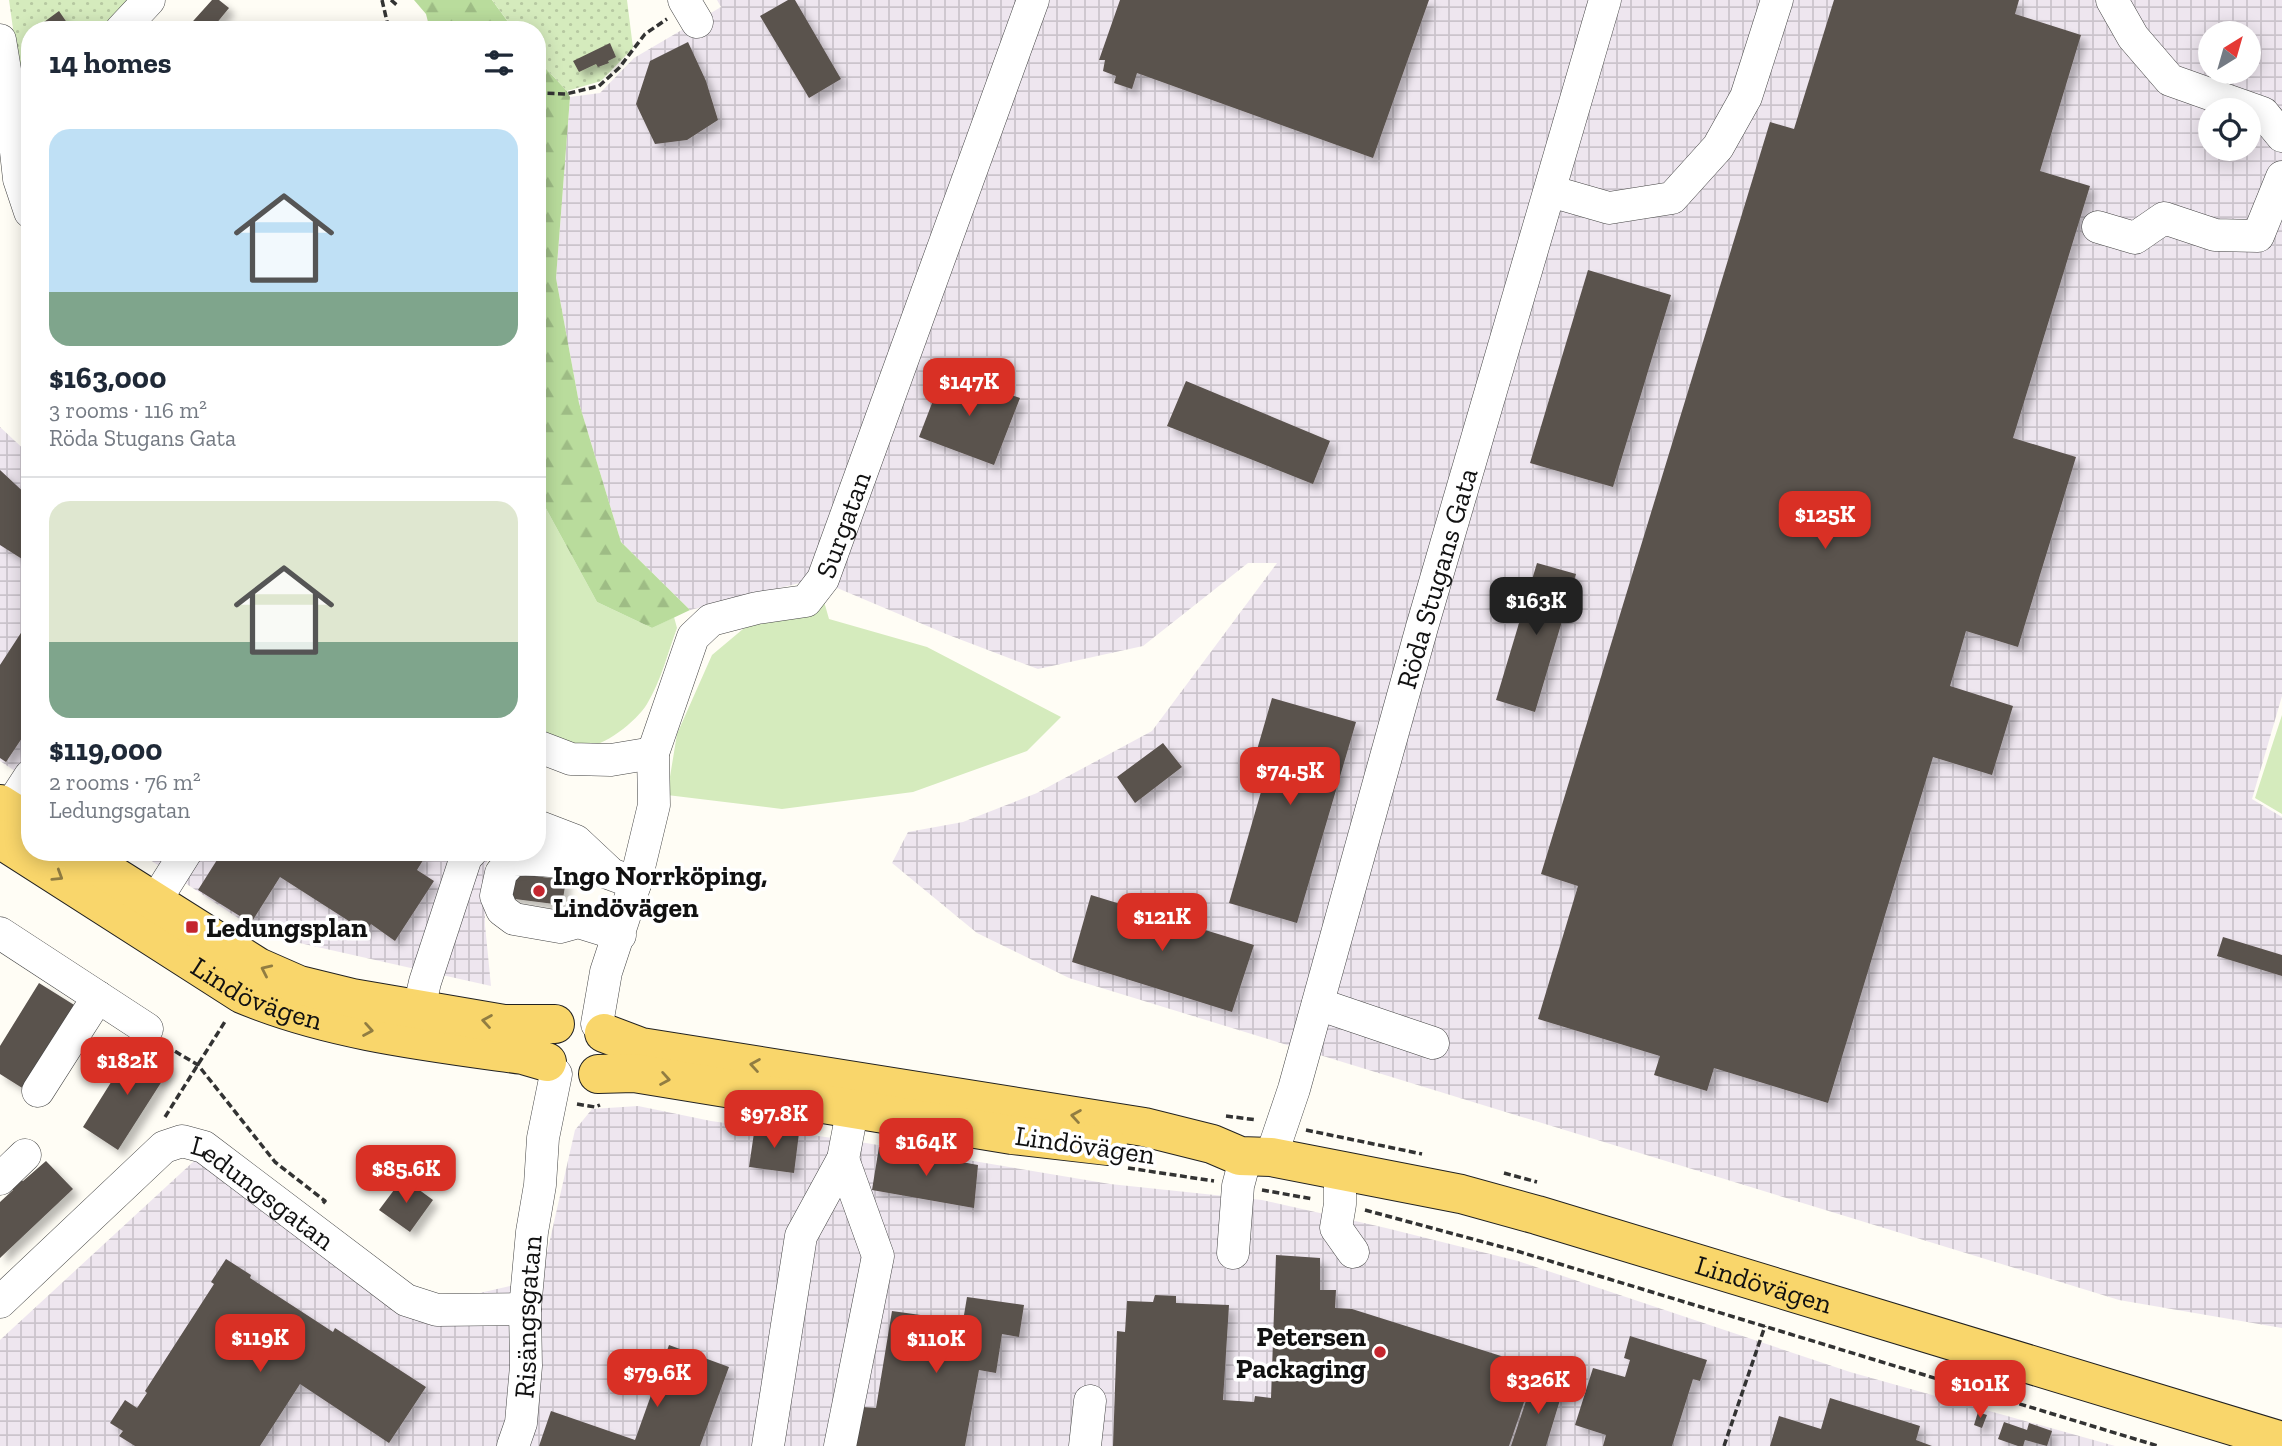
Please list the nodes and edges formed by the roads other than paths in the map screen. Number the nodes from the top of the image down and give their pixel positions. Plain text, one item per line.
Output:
1 (149, 0) edge
2 (1033, 0) edge
3 (1605, 0) edge
4 (1777, 0) edge
5 (2112, 0) edge
6 (129, 21) edge
7 (0, 40) edge
8 (21, 128) edge
9 (2282, 136) edge
10 (21, 148) edge
11 (2282, 177) edge
12 (21, 185) edge
13 (1550, 191) junction
14 (2098, 227) dead end
15 (546, 749) edge
16 (653, 753) junction
17 (21, 794) edge
18 (8, 819) edge
19 (546, 829) edge
20 (68, 861) edge
21 (86, 861) edge
22 (180, 861) edge
23 (465, 861) edge
24 (512, 861) edge
25 (545, 861) edge
26 (621, 877) junction
27 (146, 915) junction
28 (1, 935) edge
29 (620, 935) junction
30 (98, 997) junction
31 (1318, 1004) junction
32 (415, 1024) junction
33 (583, 1024) junction
34 (147, 1029) road end
35 (1433, 1043) dead end
36 (576, 1083) junction
37 (38, 1091) dead end
38 (855, 1096) junction
39 (25, 1156) dead end
40 (843, 1159) junction
41 (1249, 1164) junction
42 (0, 1179) edge
43 (1340, 1188) junction
44 (1353, 1252) dead end
45 (1233, 1253) dead end
46 (0, 1301) edge
47 (525, 1308) junction
48 (1090, 1401) dead end
49 (2282, 1441) edge
50 (513, 1446) edge
51 (768, 1446) edge
52 (840, 1446) edge
53 (1085, 1446) edge

1 - 6 street
2 - 16 street, Surgatan
3 - 13 street, Röda Stugans Gata
4 - 13 street
5 - 9 street
7 - 8 street
10 - 12 street
11 - 14 street
13 - 31 street, Röda Stugans Gata
15 - 16 street
16 - 26 street, Surgatan
17 - 18 street
19 - 26 street
20 -> 27 main road, Lindövägen
21 - 27 main road, Lindövägen
22 - 27 street
23 - 32 street
24 - 29 street
25 - 26 street
26 - 29 street, Surgatan
32 -> 27 main road, Lindövägen
27 -> 32 main road, Lindövägen
28 - 30 street
29 - 33 street, Surgatan
30 - 34 street
30 - 37 street
31 - 35 street
31 - 41 street, Röda Stugans Gata
33 -> 32 main road, Lindövägen
32 - 36 main road, Lindövägen
33 - 36 main road
33 - 36 main road
38 -> 33 main road, Lindövägen
36 -> 38 main road, Lindövägen
36 - 47 street, Risängsgatan
38 - 40 street
38 - 41 main road, Lindövägen
39 - 42 street
40 - 51 street
40 - 52 street
41 - 43 main road, Lindövägen
41 - 45 street, Röda Stugans Gata
43 - 44 street
43 - 49 main road, Lindövägen
46 - 47 street, Ledungsgatan
47 - 50 street, Risängsgatan
48 - 53 street

